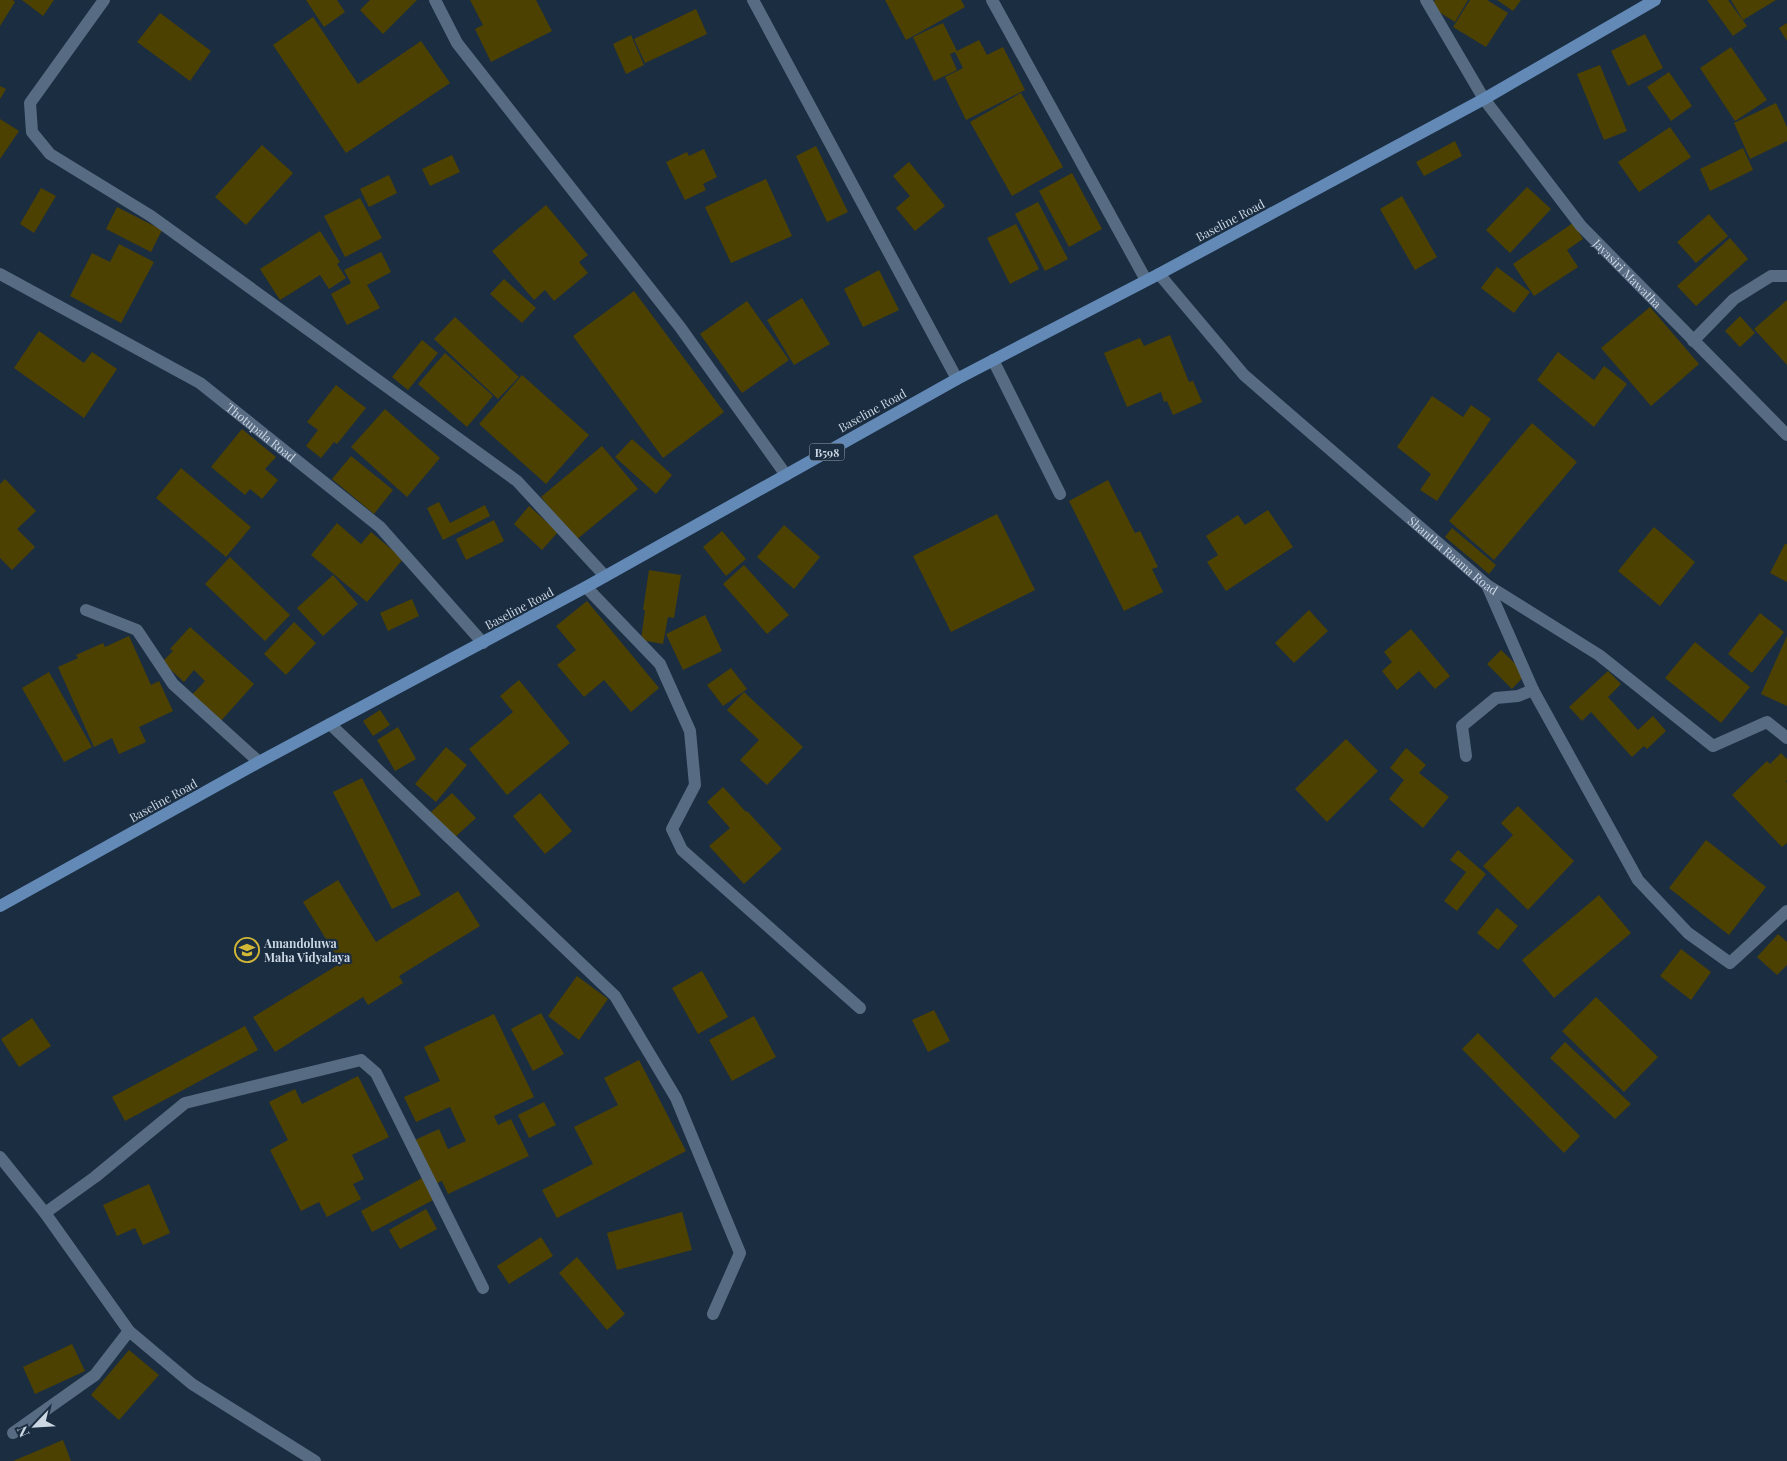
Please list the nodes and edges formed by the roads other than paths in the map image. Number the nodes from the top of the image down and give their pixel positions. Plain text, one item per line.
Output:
1 (104, 0) edge
2 (435, 0) edge
3 (753, 0) edge
4 (992, 0) edge
5 (1426, 0) edge
6 (1655, 0) edge
7 (1484, 99) junction
8 (0, 274) edge
9 (1159, 274) junction
10 (1787, 276) edge
11 (1146, 280) junction
12 (1693, 342) junction
13 (993, 360) junction
14 (956, 379) junction
15 (1787, 435) edge
16 (786, 475) junction
17 (1060, 494) dead end
18 (606, 576) junction
19 (1487, 585) junction
20 (586, 587) junction
21 (86, 610) dead end
22 (483, 643) junction
23 (1533, 690) junction
24 (330, 724) junction
25 (1787, 738) edge
26 (1466, 756) dead end
27 (259, 762) junction
28 (0, 906) edge
29 (1787, 911) edge
30 (860, 1008) dead end
31 (0, 1157) edge
32 (45, 1213) junction
33 (483, 1288) dead end
34 (713, 1314) dead end
35 (129, 1332) junction
36 (13, 1433) dead end
37 (314, 1461) edge

1 - 18 street
2 - 16 street
3 - 14 street
4 - 11 street
5 - 7 street, Jayasiri Mawatha
6 - 7 main road, Baseline Road / B598
7 - 9 main road, Baseline Road / B598
7 - 12 street, Jayasiri Mawatha
8 - 22 street, Thotupala Road
9 - 11 main road, Baseline Road / B598
9 - 19 street, Shantha Raama Road
10 - 12 street
11 - 13 main road, Baseline Road / B598
12 - 15 street, Jayasiri Mawatha
13 - 14 main road, Baseline Road / B598
13 - 17 street
14 - 16 main road, Baseline Road / B598
16 - 18 main road, Baseline Road / B598
18 - 20 main road, Baseline Road / B598
19 - 23 street
19 - 25 street, Shantha Raama Road
20 - 22 main road, Baseline Road / B598
20 - 30 street
21 - 27 street
22 - 24 main road, Baseline Road / B598
23 - 26 street
23 - 29 street
24 - 27 main road, Baseline Road / B598
24 - 34 street
27 - 28 main road, Baseline Road / B598
31 - 32 street
32 - 33 street
32 - 35 street
35 - 36 street
35 - 37 street

